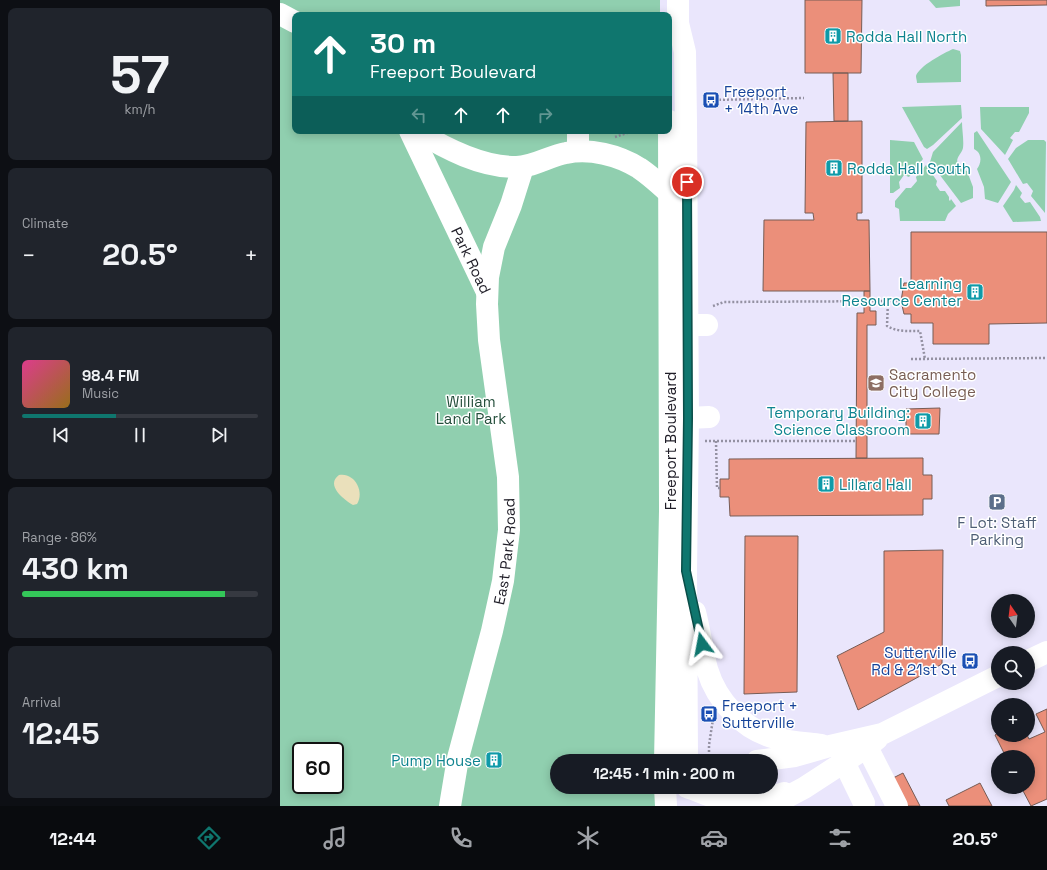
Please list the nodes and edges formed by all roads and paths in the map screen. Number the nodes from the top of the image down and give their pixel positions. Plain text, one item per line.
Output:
1 (678, 0) edge
2 (280, 14) edge
3 (292, 20) edge
4 (673, 24) edge
5 (804, 98) dead end
6 (711, 100) dead end
7 (411, 134) edge
8 (422, 134) edge
9 (624, 134) edge
10 (669, 134) edge
11 (610, 139) dead end
12 (578, 141) edge
13 (523, 167) junction
14 (669, 193) junction
15 (687, 210) junction
16 (487, 292) junction
17 (888, 301) junction
18 (901, 301) dead end
19 (701, 319) junction
20 (1047, 358) edge
21 (911, 359) dead end
22 (925, 359) junction
23 (709, 417) dead end
24 (688, 418) junction
25 (705, 441) dead end
26 (716, 441) junction
27 (857, 441) dead end
28 (720, 488) dead end
29 (686, 571) junction
30 (1047, 652) edge
31 (1035, 658) edge
32 (991, 680) edge
33 (713, 716) dead end
34 (875, 740) junction
35 (830, 746) junction
36 (665, 754) edge
37 (687, 754) edge
38 (709, 754) edge
39 (778, 758) edge
40 (844, 762) junction
41 (804, 788) junction
42 (665, 794) edge
43 (686, 794) edge
44 (706, 794) edge
45 (864, 803) dead end
46 (450, 806) edge
47 (666, 806) edge
48 (686, 806) edge
49 (770, 806) edge
50 (897, 806) edge

1 - 4 main road, Freeport Boulevard
2 - 3 main road
4 - 15 main road, Freeport Boulevard
5 - 6 path
7 - 16 main road, Park Road
8 - 13 main road
9 - 11 path
10 - 14 main road, Freeport Boulevard
12 - 13 main road
12 - 14 main road
13 - 16 main road, Park Road
14 - 15 main road
14 - 36 main road, Freeport Boulevard
15 - 19 main road, Freeport Boulevard
16 - 46 main road, East Park Road
17 - 18 path
17 - 19 path
17 - 22 path
19 - 24 main road, Freeport Boulevard
20 - 22 path
21 - 22 path
23 - 24 main road
24 - 29 main road, Freeport Boulevard
25 - 26 path
26 - 27 path
26 - 28 path
29 - 35 main road
29 - 37 main road, Freeport Boulevard
30 - 31 main road
32 - 34 main road
33 - 38 path
34 - 35 main road
34 - 40 main road
34 - 50 main road
35 - 39 main road
40 - 41 main road
40 - 45 main road
41 - 44 main road
41 - 49 main road
42 - 47 main road
43 - 48 main road

